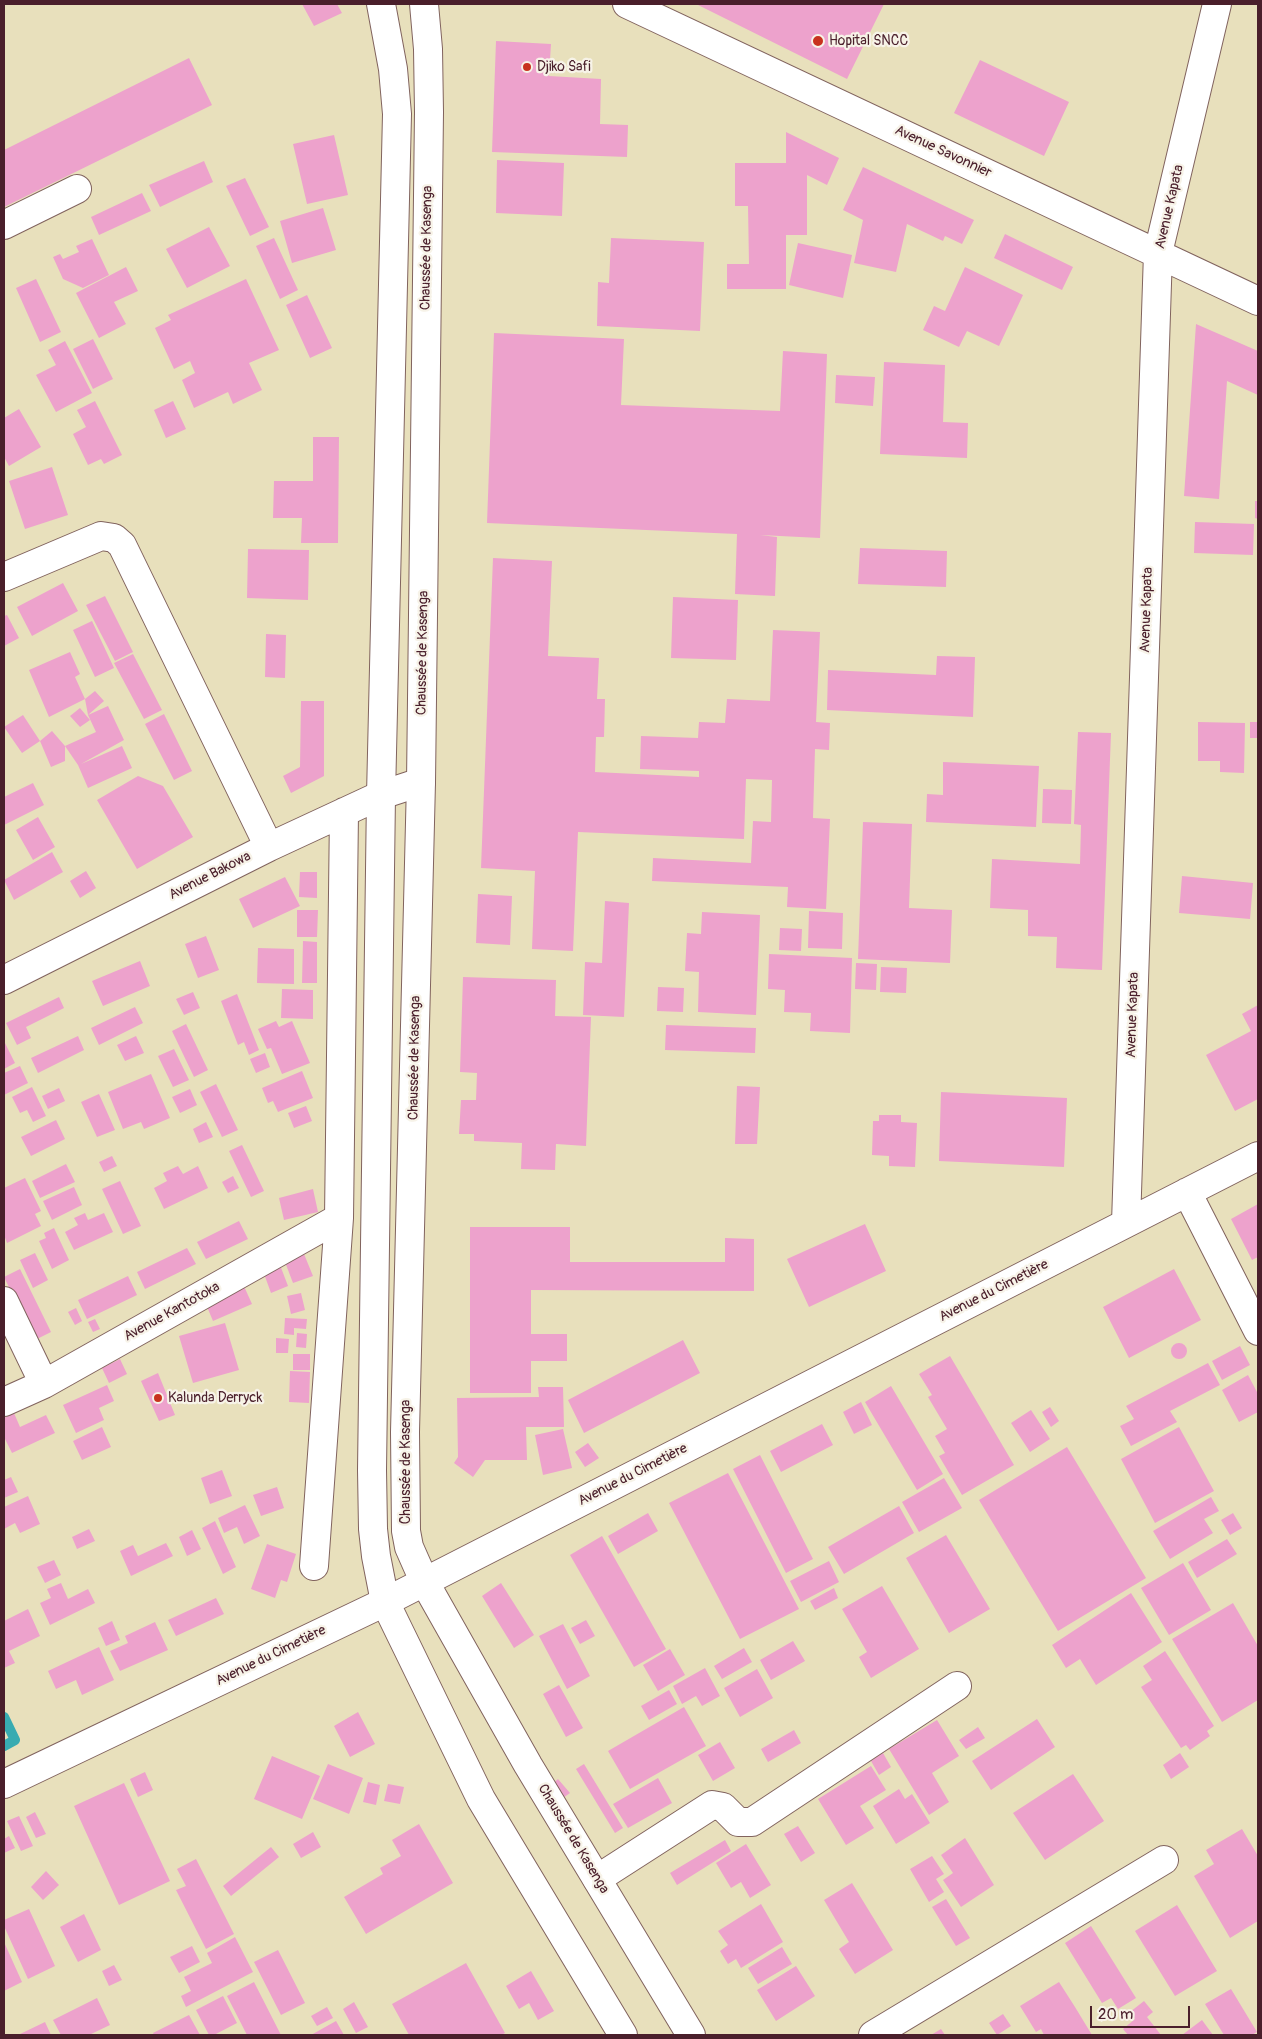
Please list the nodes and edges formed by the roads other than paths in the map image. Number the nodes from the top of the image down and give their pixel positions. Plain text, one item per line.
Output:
1 (381, 4) edge
2 (424, 4) edge
3 (627, 4) edge
4 (1217, 4) edge
5 (77, 189) dead end
6 (4, 225) edge
7 (1158, 254) junction
8 (1258, 301) edge
9 (4, 577) edge
10 (421, 782) junction
11 (381, 795) junction
12 (344, 812) junction
13 (269, 847) junction
14 (4, 980) edge
15 (1258, 1156) edge
16 (1187, 1192) junction
17 (339, 1218) junction
18 (1126, 1223) junction
19 (4, 1300) edge
20 (1258, 1331) edge
21 (44, 1384) junction
22 (4, 1402) edge
23 (314, 1566) dead end
24 (424, 1581) junction
25 (385, 1602) junction
26 (957, 1686) dead end
27 (4, 1784) edge
28 (1164, 1860) dead end
29 (597, 1879) junction
30 (623, 2035) edge
31 (691, 2035) edge
32 (873, 2035) edge

1 - 11 street
2 - 10 street, Chaussée de Kasenga
3 - 7 street, Avenue Savonnier
4 - 7 street, Avenue Kapata
5 - 6 street
7 - 8 street, Avenue Savonnier
7 - 18 street, Avenue Kapata
9 - 13 street
10 - 11 street, Avenue Bakowa
10 - 24 street, Chaussée de Kasenga
11 - 12 street, Avenue Bakowa
11 - 25 street
12 - 13 street, Avenue Bakowa
12 - 17 street
13 - 14 street, Avenue Bakowa
15 - 16 street, Avenue du Cimetière
16 - 18 street, Avenue du Cimetière
16 - 20 street
17 - 21 street, Avenue Kantotoka
17 - 23 street
18 - 24 street, Avenue du Cimetière
19 - 21 street
21 - 22 street, Avenue Kantotoka
24 - 25 street, Avenue du Cimetière
24 - 29 street, Chaussée de Kasenga
25 - 27 street, Avenue du Cimetière
25 - 30 street
26 - 29 street
28 - 32 street
29 - 31 street, Chaussée de Kasenga

